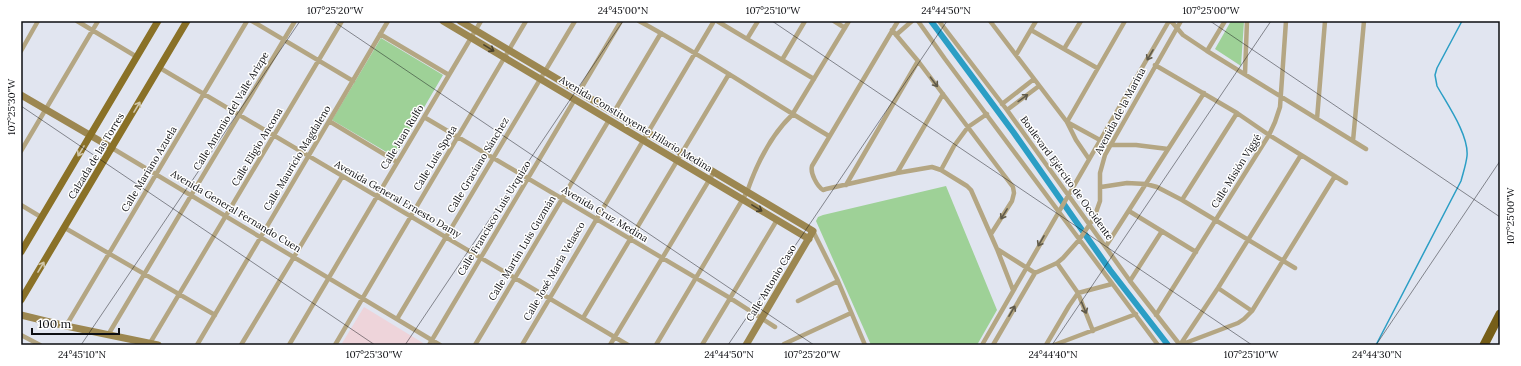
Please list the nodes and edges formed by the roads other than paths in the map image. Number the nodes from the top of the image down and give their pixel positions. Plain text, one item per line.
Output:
1 (38, 21) edge
2 (77, 21) edge
3 (98, 21) edge
4 (158, 21) edge
5 (187, 21) edge
6 (247, 21) edge
7 (252, 21) edge
8 (295, 21) edge
9 (342, 21) edge
10 (388, 21) edge
11 (444, 21) edge
12 (460, 21) edge
13 (481, 21) edge
14 (526, 21) edge
15 (575, 21) edge
16 (621, 21) edge
17 (639, 21) edge
18 (714, 21) edge
19 (717, 21) edge
20 (758, 21) edge
21 (805, 21) edge
22 (834, 21) edge
23 (849, 21) edge
24 (898, 21) edge
25 (912, 21) edge
26 (918, 21) edge
27 (939, 21) edge
28 (991, 21) edge
29 (1036, 21) edge
30 (1081, 21) edge
31 (1125, 21) edge
32 (1170, 21) edge
33 (1181, 21) edge
34 (1225, 21) edge
35 (1247, 21) edge
36 (1286, 21) edge
37 (1325, 21) edge
38 (1364, 21) edge
39 (845, 28) junction
40 (1176, 28) junction
41 (93, 30) junction
42 (476, 30) junction
43 (892, 30) junction
44 (1031, 30) junction
45 (661, 33) junction
46 (380, 34) junction
47 (896, 35) junction
48 (471, 38) junction
49 (747, 39) junction
50 (284, 40) junction
51 (1064, 49) junction
52 (21, 50) edge
53 (509, 50) junction
54 (1207, 51) junction
55 (695, 53) junction
56 (1016, 55) junction
57 (137, 57) junction
58 (504, 57) junction
59 (782, 60) junction
60 (319, 61) junction
61 (918, 61) junction
62 (1155, 66) junction
63 (160, 68) junction
64 (1097, 68) junction
65 (544, 71) junction
66 (729, 74) junction
67 (1245, 74) junction
68 (449, 75) junction
69 (540, 79) junction
70 (814, 79) junction
71 (1034, 80) junction
72 (353, 81) junction
73 (1039, 86) junction
74 (579, 92) junction
75 (1204, 93) junction
76 (204, 94) junction
77 (943, 94) junction
78 (21, 95) edge
79 (1281, 97) junction
80 (575, 99) junction
81 (1002, 104) junction
82 (45, 110) junction
83 (1007, 110) junction
84 (614, 112) junction
85 (1237, 113) junction
86 (792, 114) junction
87 (987, 114) junction
88 (239, 115) junction
89 (424, 117) junction
90 (1317, 119) junction
91 (609, 120) junction
92 (329, 121) junction
93 (1067, 122) junction
94 (968, 127) junction
95 (647, 132) junction
96 (1269, 135) junction
97 (90, 136) junction
98 (274, 136) junction
99 (829, 136) junction
100 (458, 137) junction
101 (643, 140) junction
102 (1100, 140) junction
103 (1352, 141) junction
104 (1109, 145) junction
105 (112, 148) junction
106 (1366, 149) dead end
107 (1168, 150) junction
108 (21, 151) edge
109 (682, 153) junction
110 (1301, 155) junction
111 (308, 157) junction
112 (493, 158) junction
113 (1089, 159) junction
114 (678, 160) junction
115 (397, 162) junction
116 (941, 170) junction
117 (714, 172) junction
118 (897, 173) junction
119 (156, 175) junction
120 (1335, 176) junction
121 (342, 177) junction
122 (528, 178) junction
123 (710, 180) junction
124 (1346, 183) dead end
125 (1146, 184) junction
126 (846, 185) junction
127 (1101, 187) junction
128 (747, 192) junction
129 (191, 196) junction
130 (376, 197) junction
131 (1067, 197) junction
132 (562, 199) junction
133 (743, 200) junction
134 (1182, 200) junction
135 (21, 205) edge
136 (1129, 211) junction
137 (1058, 212) junction
138 (226, 216) junction
139 (410, 216) junction
140 (41, 217) junction
141 (596, 219) junction
142 (777, 220) junction
143 (1215, 220) junction
144 (1089, 226) junction
145 (65, 228) junction
146 (813, 231) junction
147 (1162, 231) junction
148 (991, 234) junction
149 (446, 236) junction
150 (260, 237) junction
151 (630, 239) junction
152 (809, 239) junction
153 (1079, 240) junction
154 (1248, 240) junction
155 (819, 241) junction
156 (1106, 246) junction
157 (997, 249) junction
158 (21, 252) edge
159 (1196, 252) junction
160 (109, 254) junction
161 (294, 257) junction
162 (481, 257) junction
163 (663, 258) junction
164 (1282, 260) junction
165 (1057, 263) junction
166 (1026, 268) junction
167 (1295, 268) dead end
168 (1034, 273) junction
169 (144, 275) junction
170 (329, 278) junction
171 (516, 278) junction
172 (696, 278) junction
173 (838, 281) junction
174 (1130, 281) junction
175 (1112, 284) junction
176 (1218, 288) junction
177 (1013, 290) junction
178 (1078, 293) junction
179 (179, 295) junction
180 (363, 298) junction
181 (549, 298) junction
182 (730, 298) junction
183 (21, 300) edge
184 (798, 301) dead end
185 (1252, 311) junction
186 (851, 313) junction
187 (1136, 314) junction
188 (1500, 314) edge
189 (21, 315) edge
190 (215, 315) junction
191 (1156, 315) junction
192 (396, 318) junction
193 (583, 318) junction
194 (761, 319) junction
195 (66, 326) junction
196 (1500, 326) edge
197 (775, 327) dead end
198 (1093, 331) junction
199 (21, 335) edge
200 (108, 335) junction
201 (615, 337) junction
202 (432, 340) junction
203 (154, 344) edge
204 (784, 344) edge
205 (40, 345) edge
206 (197, 345) edge
207 (241, 345) edge
208 (289, 345) edge
209 (335, 345) edge
210 (429, 345) edge
211 (440, 345) edge
212 (476, 345) edge
213 (522, 345) edge
214 (610, 345) edge
215 (628, 345) edge
216 (656, 345) edge
217 (702, 345) edge
218 (746, 345) edge
219 (865, 345) edge
220 (982, 345) edge
221 (993, 345) edge
222 (1046, 345) edge
223 (1054, 345) edge
224 (1158, 345) edge
225 (1180, 345) edge
226 (1484, 345) edge
227 (1490, 345) edge

1 - 52 street
2 - 41 street
3 - 41 street
4 - 57 main road, Calzada de las Torres
5 - 63 main road, Calzada de las Torres
6 - 76 street, Calle Mariano Azuela
7 - 50 street
8 - 50 street, Calle Antonio del Valle Arizpe
9 - 60 street, Calle Eligio Ancona
10 - 46 street, Calle Mauricio Magdaleno
11 - 48 street, Avenida Constituyente Hilario Medina
12 - 42 street, Avenida Constituyente Hilario Medina
13 - 42 street, Calle Juan Rulfo
14 - 53 street, Calle Luis Spota
15 - 65 street, Calle Graciano Sánchez
16 - 74 street
17 - 45 street
18 - 55 street, Calle José María Velasco
19 - 49 street
20 - 49 street
21 - 59 street
22 - 39 street
23 - 39 street
24 - 43 street
25 - 47 street
26 - 87 street
27 - 81 street, Boulevard Ejército de Occidente
28 - 56 street
29 - 44 street
30 - 51 street
31 - 64 street
32 - 40 street
32 -> 102 street, Avenida de la Marina
33 - 40 street, Avenida de la Marina
34 - 54 street
35 - 67 street
36 - 79 street, Calle Misión Viggé
37 - 90 street
38 - 103 street
39 - 70 street
40 - 54 street
40 - 62 street, Avenida de la Marina
41 - 57 street
41 - 82 street
42 - 48 street, Calle Juan Rulfo
42 - 53 street, Avenida Constituyente Hilario Medina
43 - 47 street
43 - 99 street
44 - 51 street
44 - 56 street
45 - 55 street
45 - 84 street
46 - 68 street
46 - 72 street, Calle Mauricio Magdaleno
47 - 61 street
48 -> 58 street, Avenida Constituyente Hilario Medina
48 - 68 street, Calle Juan Rulfo
49 - 59 street
50 - 60 street
50 - 88 street, Calle Antonio del Valle Arizpe
51 - 64 street
53 - 58 street, Calle Luis Spota
53 - 65 street, Avenida Constituyente Hilario Medina
54 - 67 street
55 - 66 street
55 - 95 street, Calle José María Velasco
56 - 71 street
57 - 97 main road, Calzada de las Torres
58 - 69 street, Avenida Constituyente Hilario Medina
58 - 100 street, Calle Luis Spota
59 - 70 street
60 - 72 street
60 - 98 street, Calle Eligio Ancona
61 -> 77 street
61 - 126 street
62 - 75 street
62 - 104 street, Avenida de la Marina
63 - 76 street, Avenida General Ernesto Damy
105 -> 63 main road, Calzada de las Torres
64 - 93 street
65 - 69 street, Calle Graciano Sánchez
65 - 74 street, Avenida Constituyente Hilario Medina
66 - 86 street
66 - 109 street
67 - 79 street
68 - 89 street, Calle Juan Rulfo
69 - 80 street, Avenida Constituyente Hilario Medina
69 - 112 street, Calle Graciano Sánchez
70 - 86 street
71 - 73 street
71 - 81 street
72 - 92 street, Calle Mauricio Magdaleno
83 -> 73 street
73 - 93 street
74 - 84 street, Avenida Constituyente Hilario Medina
75 - 85 street
75 - 107 street
76 - 88 street, Avenida General Ernesto Damy
76 - 119 street, Calle Mariano Azuela
77 - 94 street
77 - 118 street
78 - 82 street, Avenida General Fernando Cuen
79 - 90 street
79 - 96 street, Calle Misión Viggé
80 - 91 street, Avenida Constituyente Hilario Medina
80 - 122 street, Calle Francisco Luis Urquizo
81 - 83 street, Boulevard Ejército de Occidente
82 - 97 street, Avenida General Fernando Cuen
82 - 108 street
83 - 131 street, Boulevard Ejército de Occidente
84 - 95 street, Avenida Constituyente Hilario Medina
85 - 96 street
85 - 134 street
86 - 99 street
86 - 128 street
87 - 94 street
87 - 137 street
88 - 98 street, Avenida General Ernesto Damy
88 - 129 street, Calle Antonio del Valle Arizpe
89 - 100 street, Avenida Cruz Medina
89 - 115 street, Calle Juan Rulfo
90 - 103 street
91 - 101 street, Avenida Constituyente Hilario Medina
91 - 132 street, Calle Martín Luis Guzmán
92 - 111 street, Calle Mauricio Magdaleno
92 - 115 street
93 - 102 street
93 - 113 street
94 - 116 street
94 -> 148 street
95 - 101 street, Calle José María Velasco
95 - 109 street, Avenida Constituyente Hilario Medina
96 - 110 street
96 - 143 street, Calle Misión Viggé
97 - 105 street, Avenida General Fernando Cuen
97 -> 140 main road, Calzada de las Torres
98 - 111 street, Avenida General Ernesto Damy
98 - 138 street, Calle Eligio Ancona
99 - 126 street
100 - 112 street, Avenida Cruz Medina
100 - 139 street, Calle Luis Spota
101 - 114 street, Avenida Constituyente Hilario Medina
101 - 141 street, Calle José María Velasco
102 - 104 street
102 - 113 street, Avenida de la Marina
103 - 106 street
104 - 107 street
104 - 127 street, Avenida de la Marina
105 - 119 street, Avenida General Fernando Cuen
105 - 145 main road, Calzada de las Torres
107 - 125 street
109 - 114 street
109 - 117 street, Avenida Constituyente Hilario Medina
110 - 120 street
110 - 154 street
111 - 121 street, Avenida General Ernesto Damy
111 - 150 street, Calle Mauricio Magdaleno
112 - 122 street, Avenida Cruz Medina
112 - 149 street, Calle Graciano Sánchez
113 - 131 street, Avenida de la Marina
114 - 123 street, Avenida Constituyente Hilario Medina
114 - 151 street
115 - 130 street, Calle Juan Rulfo
116 - 118 street
116 - 148 street
117 - 123 street
117 - 128 street, Avenida Constituyente Hilario Medina
118 - 126 street
119 - 129 street, Avenida General Fernando Cuen
119 - 160 street, Calle Mariano Azuela
120 - 124 street
120 - 164 street
121 - 130 street, Avenida General Ernesto Damy
121 - 161 street
122 - 132 street, Avenida Cruz Medina
122 - 162 street, Calle Francisco Luis Urquizo
123 - 133 street, Avenida Constituyente Hilario Medina
123 - 163 street
125 - 127 street
125 - 134 street
125 - 136 street
127 - 144 street, Avenida de la Marina
128 - 133 street
128 - 146 street, Avenida Constituyente Hilario Medina
129 - 138 street, Avenida General Fernando Cuen
129 - 169 street, Calle Antonio del Valle Arizpe
130 - 139 street, Avenida General Ernesto Damy
130 - 170 street, Calle Juan Rulfo
131 - 137 street, Avenida de la Marina
131 - 144 street, Boulevard Ejército de Occidente
132 - 141 street, Avenida Cruz Medina
132 - 171 street, Calle Martín Luis Guzmán
133 -> 142 street, Avenida Constituyente Hilario Medina
133 - 172 street
134 - 143 street
135 - 140 street
136 - 147 street
136 - 156 street
137 - 153 street
137 -> 166 street, Avenida de la Marina
138 - 150 street, Avenida General Fernando Cuen
138 - 179 street, Calle Eligio Ancona
139 - 149 street, Avenida General Ernesto Damy
139 - 180 street, Calle Luis Spota
140 - 158 main road, Calzada de las Torres
141 - 151 street, Avenida Cruz Medina
141 - 181 street, Calle José María Velasco
142 - 152 street, Avenida Constituyente Hilario Medina
142 - 182 street
143 - 154 street
143 - 159 street, Calle Misión Viggé
144 - 153 street, Avenida de la Marina
144 - 156 street, Boulevard Ejército de Occidente
145 - 160 street
183 -> 145 main road, Calzada de las Torres
146 - 152 street, Calle Antonio Caso
146 - 155 street, Avenida Constituyente Hilario Medina
147 - 159 street
147 - 174 street
148 - 157 street
149 - 162 street, Avenida General Ernesto Damy
149 - 192 street, Calle Graciano Sánchez
150 - 161 street, Avenida General Fernando Cuen
150 - 190 street, Calle Mauricio Magdaleno
151 - 163 street, Avenida Cruz Medina
151 - 193 street
152 - 155 street, Avenida Constituyente Hilario Medina
152 - 194 street, Calle Antonio Caso
153 - 165 street, Avenida de la Marina
153 - 175 street
154 - 164 street
154 - 176 street
155 - 173 street, Avenida Constituyente Hilario Medina
156 - 174 street, Boulevard Ejército de Occidente
157 - 166 street
157 - 177 street
159 - 191 street, Calle Misión Viggé
160 - 169 street
160 - 195 street, Calle Mariano Azuela
161 - 170 street, Avenida General Fernando Cuen
161 - 207 street
162 - 171 street, Avenida General Ernesto Damy
162 - 202 street, Calle Francisco Luis Urquizo
163 - 172 street, Avenida Cruz Medina
163 - 201 street
164 - 167 street
164 - 185 street
165 - 168 street, Avenida de la Marina
165 - 178 street
166 - 168 street
166 - 177 street, Avenida de la Marina
221 -> 168 street
169 - 179 street
169 - 200 street, Calle Antonio del Valle Arizpe
170 - 180 street, Avenida General Fernando Cuen
170 - 208 street, Calle Juan Rulfo
171 - 181 street, Avenida General Ernesto Damy
171 - 212 street, Calle Martín Luis Guzmán
172 - 182 street, Avenida Cruz Medina
172 - 216 street
173 - 184 street
173 - 186 street, Avenida Constituyente Hilario Medina
174 - 191 street, Boulevard Ejército de Occidente
175 - 178 street
175 - 187 street
176 - 185 street
176 - 225 street
177 - 220 street, Avenida de la Marina
178 -> 198 street
178 - 222 street
179 - 190 street
179 - 203 street, Calle Eligio Ancona
180 - 192 street, Avenida General Fernando Cuen
180 - 209 street, Calle Luis Spota
181 - 193 street, Avenida General Ernesto Damy
181 - 213 street, Calle José María Velasco
182 - 194 street, Avenida Cruz Medina
182 - 217 street
185 - 225 street
186 - 204 street
186 - 219 street, Avenida Constituyente Hilario Medina
187 - 198 street
187 - 224 street
188 - 226 highway
189 - 195 street
190 - 206 street, Calle Mauricio Magdaleno
191 - 225 street, Boulevard Ejército de Occidente
192 - 202 street, Avenida General Fernando Cuen
193 - 201 street, Avenida General Ernesto Damy
194 - 197 street, Avenida Cruz Medina
194 - 218 street, Calle Antonio Caso
195 - 200 street
196 - 227 highway
198 - 223 street
199 - 205 street
200 - 203 street
201 - 214 street
201 - 215 street, Avenida General Ernesto Damy
202 - 210 street, Calle Francisco Luis Urquizo
202 - 211 street, Avenida General Fernando Cuen

